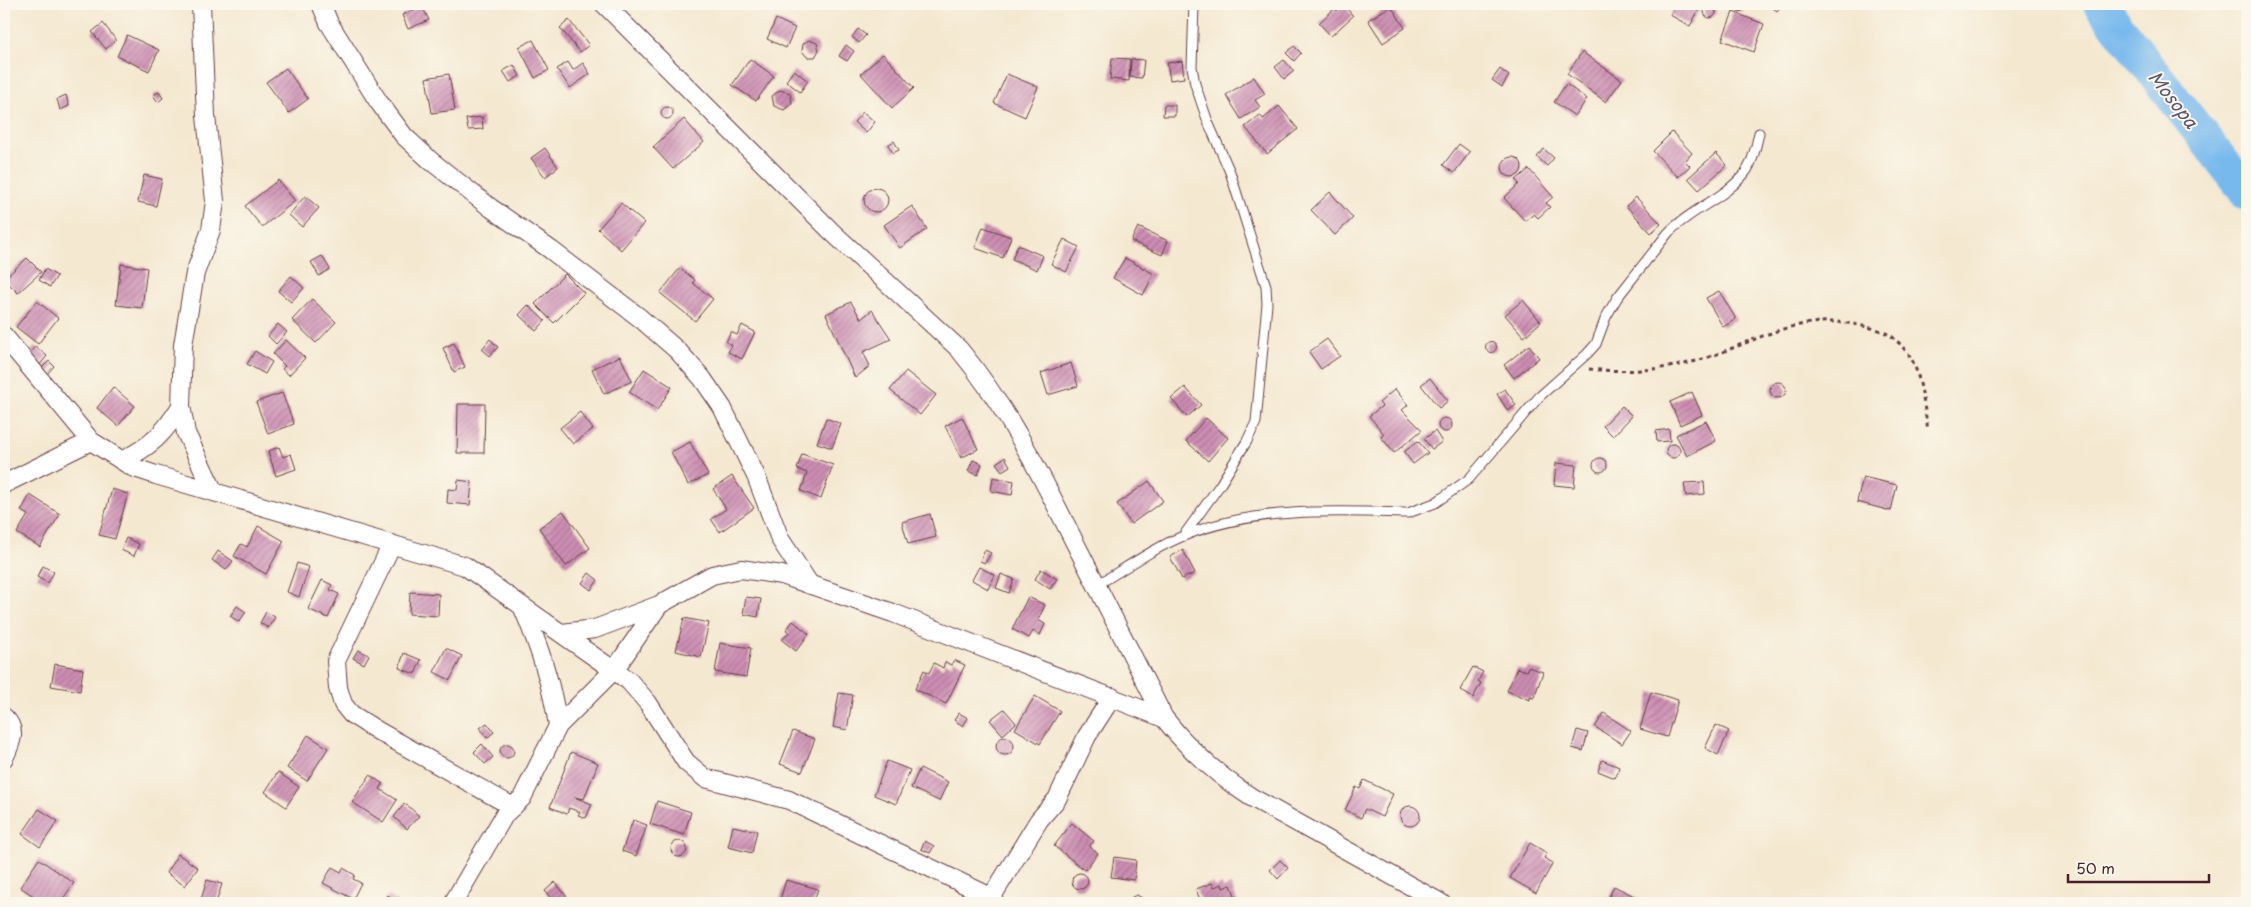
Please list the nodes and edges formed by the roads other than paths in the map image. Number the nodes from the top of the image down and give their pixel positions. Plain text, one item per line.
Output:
1 (201, 4) edge
2 (321, 4) edge
3 (604, 4) edge
4 (1194, 4) edge
5 (1759, 133) dead end
6 (4, 336) edge
7 (180, 406) junction
8 (92, 441) junction
9 (122, 461) junction
10 (4, 484) edge
11 (213, 490) junction
12 (1184, 535) junction
13 (392, 544) junction
14 (810, 585) junction
15 (1097, 585) junction
16 (659, 605) junction
17 (522, 606) junction
18 (562, 633) junction
19 (615, 669) junction
20 (1112, 697) junction
21 (4, 717) edge
22 (1164, 718) junction
23 (558, 726) junction
24 (4, 758) edge
25 (513, 807) junction
26 (1419, 898) edge
27 (990, 900) edge
28 (453, 903) edge
29 (1441, 903) edge

1 - 7 street
2 - 14 street
3 - 15 street
4 - 12 lane
5 - 12 lane
6 - 8 street
7 - 9 street
7 - 11 street
8 - 9 street
8 - 10 street
9 - 11 street
11 - 13 street
12 - 15 lane
13 - 17 street
13 - 25 street
14 - 16 street
14 - 20 street
15 - 22 street
16 - 18 street
16 - 19 street
17 - 18 street
17 - 23 street
18 - 19 street
19 - 23 street
19 - 27 street
20 - 22 street
20 - 27 street
21 - 24 street
22 - 26 street
23 - 25 street
25 - 28 street
26 - 29 street

